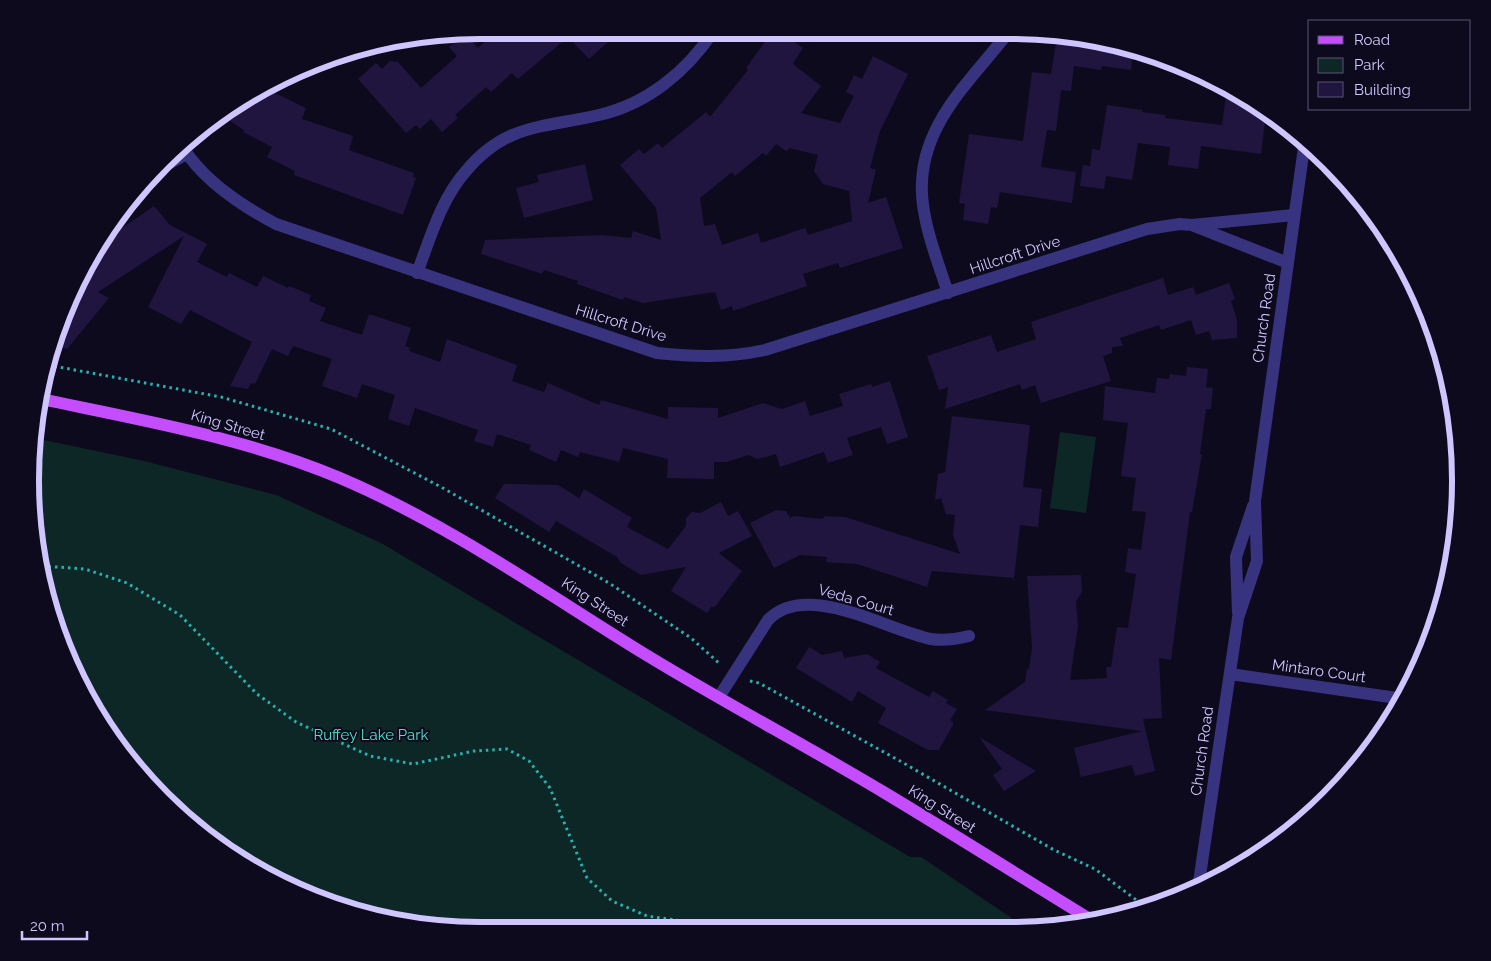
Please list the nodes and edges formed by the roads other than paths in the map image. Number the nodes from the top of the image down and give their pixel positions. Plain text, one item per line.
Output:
1 (706, 39) edge
2 (1004, 39) edge
3 (1303, 149) edge
4 (186, 152) edge
5 (1294, 215) junction
6 (1192, 225) junction
7 (1288, 263) junction
8 (416, 273) junction
9 (948, 293) junction
10 (46, 400) edge
11 (1255, 501) junction
12 (1238, 618) junction
13 (970, 636) dead end
14 (1230, 674) junction
15 (719, 697) junction
16 (1395, 698) edge
17 (1199, 880) edge
18 (1084, 916) edge

1 - 8 street
2 - 9 street
3 - 5 street, Church Road
4 - 8 street, Hillcroft Drive
5 - 6 street, Hillcroft Drive
5 - 7 street, Church Road
6 - 7 street, Hillcroft Drive
6 - 9 street, Hillcroft Drive
7 - 11 street, Church Road
8 - 9 street, Hillcroft Drive
10 - 15 main road, King Street
11 - 12 street, Church Road
11 - 12 street, Church Road
12 - 14 street, Church Road
13 - 15 street, Veda Court
14 - 16 street, Mintaro Court
14 - 17 street, Church Road
15 - 18 main road, King Street

